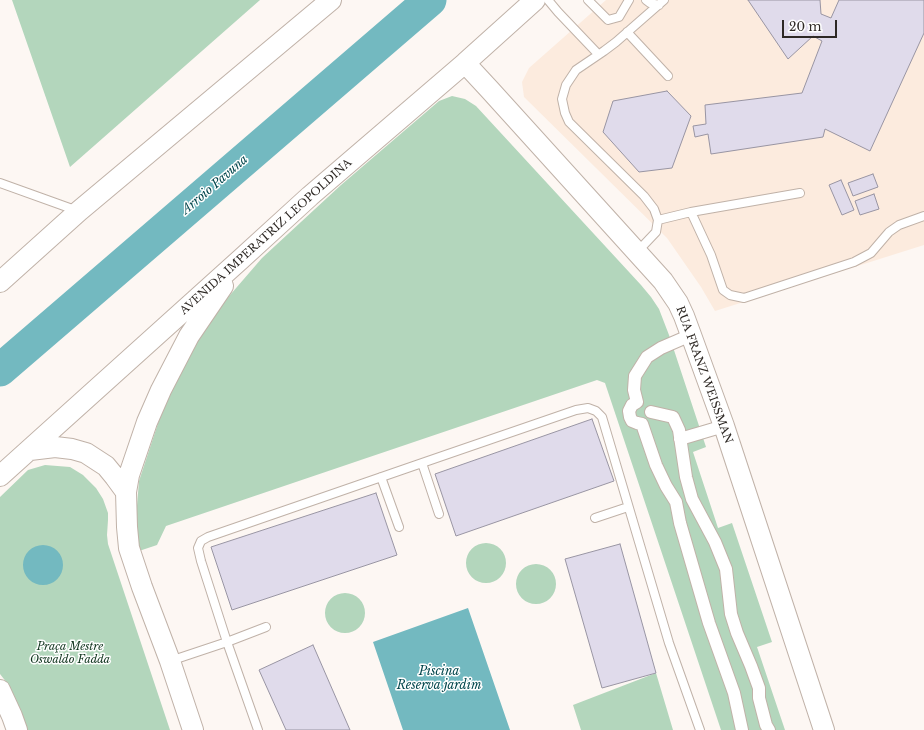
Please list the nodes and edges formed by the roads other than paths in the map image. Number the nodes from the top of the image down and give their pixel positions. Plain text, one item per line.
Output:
1 (331, 0) edge
2 (534, 0) edge
3 (548, 0) edge
4 (588, 0) edge
5 (629, 0) edge
6 (646, 0) edge
7 (661, 3) edge
8 (627, 32) junction
9 (598, 54) junction
10 (464, 63) junction
11 (668, 76) dead end
12 (0, 183) edge
13 (800, 193) dead end
14 (79, 211) junction
15 (691, 212) junction
16 (924, 216) edge
17 (658, 220) junction
18 (637, 252) junction
19 (241, 260) junction
20 (0, 282) edge
21 (691, 335) junction
22 (637, 402) junction
23 (651, 412) junction
24 (642, 424) junction
25 (724, 426) junction
26 (680, 439) junction
27 (30, 450) junction
28 (422, 463) junction
29 (0, 476) edge
30 (382, 477) junction
31 (126, 492) junction
32 (628, 507) junction
33 (439, 514) dead end
34 (596, 518) dead end
35 (399, 527) dead end
36 (266, 627) dead end
37 (227, 642) junction
38 (170, 661) junction
39 (0, 690) edge
40 (12, 722) edge
41 (193, 730) edge
42 (258, 730) edge
43 (700, 730) edge
44 (742, 730) edge
45 (769, 730) edge
46 (824, 730) edge

1 - 14 street
2 - 10 street, AVENIDA IMPERATRIZ LEOPOLDINA
3 - 9 lane
4 - 5 lane
6 - 7 lane
7 - 8 lane
8 - 9 lane
8 - 11 lane
9 - 17 lane
10 - 18 street, RUA FRANZ WEISSMAN
10 - 19 street, AVENIDA IMPERATRIZ LEOPOLDINA
12 - 14 lane
13 - 15 lane
14 - 20 street
15 - 16 lane
15 - 17 lane
17 - 18 lane
18 - 21 street, RUA FRANZ WEISSMAN
19 - 27 street, AVENIDA IMPERATRIZ LEOPOLDINA
19 - 31 street
21 - 22 street
21 - 25 street, RUA FRANZ WEISSMAN
22 - 23 street
22 - 24 street
23 - 24 street
23 - 26 street
24 - 44 street
25 - 26 street
25 - 46 street, RUA FRANZ WEISSMAN
26 - 45 street
27 - 29 street, AVENIDA IMPERATRIZ LEOPOLDINA
27 - 31 street
28 - 30 lane
28 - 32 lane
28 - 33 lane
30 - 35 lane
30 - 37 lane
31 - 38 street
32 - 34 lane
32 - 43 lane
36 - 37 lane
37 - 38 lane
37 - 42 lane
38 - 41 street
39 - 40 street

